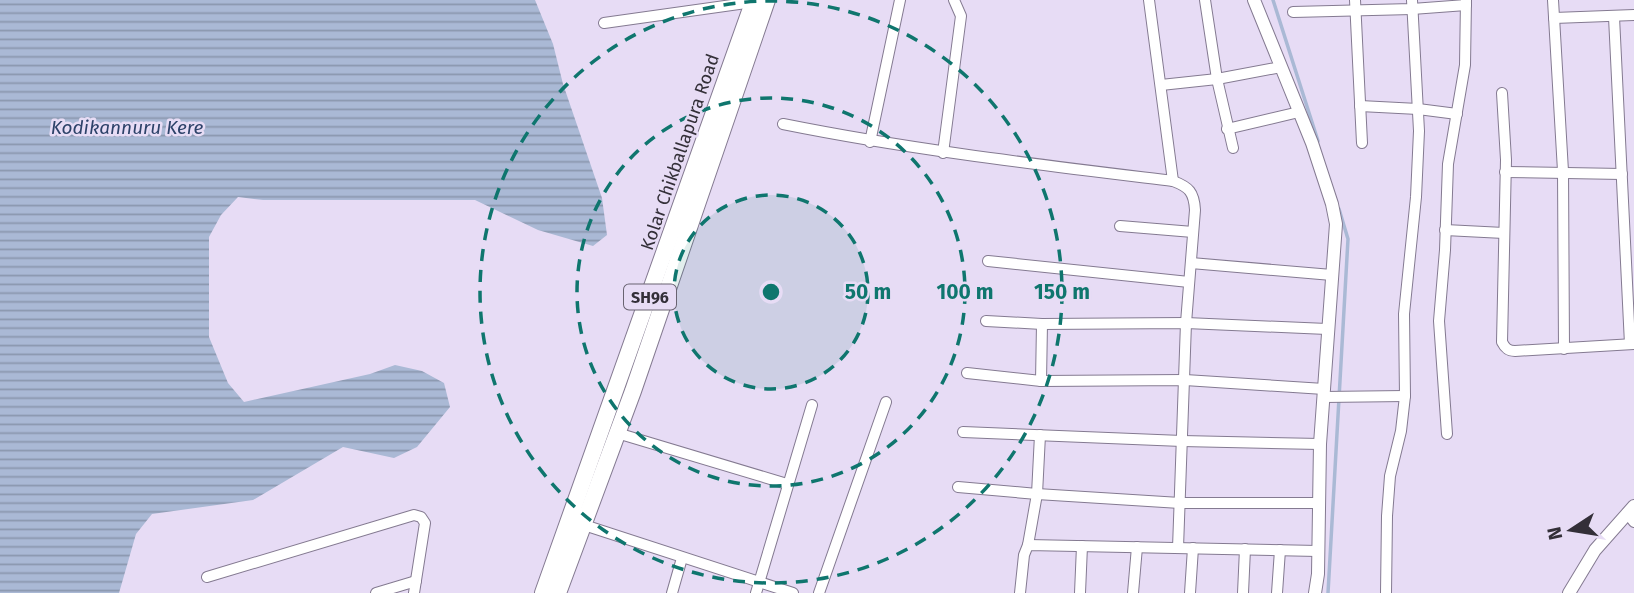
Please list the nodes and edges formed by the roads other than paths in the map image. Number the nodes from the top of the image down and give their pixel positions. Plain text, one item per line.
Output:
1 (900, 0) edge
2 (954, 0) edge
3 (1149, 0) edge
4 (1205, 0) edge
5 (1254, 0) edge
6 (1553, 0) edge
7 (758, 1) edge
8 (1466, 3) edge
9 (1355, 5) edge
10 (1412, 5) edge
11 (1293, 12) dead end
12 (1634, 15) edge
13 (1614, 16) junction
14 (1554, 18) junction
15 (604, 23) dead end
16 (1281, 67) junction
17 (1217, 79) junction
18 (1161, 85) junction
19 (1502, 93) dead end
20 (1360, 106) junction
21 (1418, 109) junction
22 (1299, 112) junction
23 (1457, 114) junction
24 (783, 124) dead end
25 (1227, 129) junction
26 (870, 142) junction
27 (1362, 143) dead end
28 (1233, 148) dead end
29 (943, 153) junction
30 (1505, 172) junction
31 (1563, 172) junction
32 (1622, 174) junction
33 (1173, 181) junction
34 (1628, 187) edge
35 (1120, 226) dead end
36 (1445, 230) junction
37 (1194, 232) junction
38 (1504, 233) junction
39 (988, 261) dead end
40 (1192, 262) junction
41 (1332, 275) junction
42 (1189, 282) junction
43 (986, 321) dead end
44 (1186, 323) junction
45 (1042, 324) junction
46 (1327, 330) junction
47 (1632, 344) edge
48 (1564, 349) junction
49 (967, 373) dead end
50 (1185, 380) junction
51 (1041, 381) junction
52 (1327, 394) junction
53 (1405, 396) junction
54 (886, 402) dead end
55 (812, 405) dead end
56 (963, 432) dead end
57 (617, 433) junction
58 (1447, 434) dead end
59 (1040, 436) junction
60 (1182, 442) junction
61 (1320, 444) junction
62 (787, 484) junction
63 (958, 487) dead end
64 (1037, 494) junction
65 (1180, 503) junction
66 (1319, 503) junction
67 (1632, 514) edge
68 (584, 526) junction
69 (1028, 545) junction
70 (1083, 546) junction
71 (1137, 547) junction
72 (1178, 548) junction
73 (1193, 548) junction
74 (1245, 549) junction
75 (1280, 550) junction
76 (1318, 551) junction
77 (682, 558) junction
78 (207, 577) dead end
79 (416, 581) junction
80 (756, 587) edge
81 (376, 593) edge
82 (414, 593) edge
83 (543, 593) edge
84 (558, 593) edge
85 (672, 593) edge
86 (793, 593) edge
87 (819, 593) edge
88 (1020, 593) edge
89 (1080, 593) edge
90 (1133, 593) edge
91 (1190, 593) edge
92 (1243, 593) edge
93 (1277, 593) edge
94 (1314, 593) edge
95 (1386, 593) edge
96 (1569, 593) edge

1 - 26 street
2 - 29 street
3 - 18 street
4 - 17 street
5 - 16 street
6 - 14 street
7 - 15 street
7 - 57 main road, Kolar Chikballapura Road / SH96
7 - 83 main road, Kolar Chikballapura Road / SH96
8 - 10 street
8 - 23 street
9 - 10 street
9 - 11 street
9 - 20 street
10 - 21 street
12 - 13 street
13 - 14 street
13 - 32 street
14 - 31 street
16 - 17 street
16 - 22 street
17 - 18 street
17 - 25 street
18 - 33 street
19 - 30 street
20 - 21 street
20 - 27 street
21 - 23 street
21 - 53 street
22 - 25 street
22 - 41 street
23 - 36 street
24 - 26 street
25 - 28 street
26 - 29 street
29 - 33 street
30 - 31 street
30 - 38 street
31 - 32 street
31 - 48 street
32 - 34 street
33 - 37 street
34 - 47 street
35 - 37 street
36 - 38 street
36 - 58 street
37 - 40 street
38 - 48 street
39 - 42 street
40 - 41 street
40 - 42 street
41 - 46 street
42 - 44 street
43 - 45 street
44 - 45 street
44 - 46 street
44 - 50 street
45 - 51 street
46 - 52 street
47 - 48 street
49 - 51 street
50 - 51 street
50 - 52 street
50 - 60 street
52 - 53 street
52 - 61 street
53 - 95 street
54 - 87 street
55 - 62 street
56 - 59 street
57 - 62 street
57 - 68 main road, Kolar Chikballapura Road / SH96
59 - 60 street
59 - 64 street
60 - 61 street
60 - 65 street
61 - 66 street
62 - 80 street
63 - 64 street
64 - 65 street
64 - 69 street
65 - 66 street
65 - 72 street
66 - 76 street
67 - 96 street
68 - 77 street
68 - 84 main road, Kolar Chikballapura Road / SH96
69 - 70 street
69 - 88 street
70 - 71 street
70 - 89 street
71 - 72 street
71 - 90 street
72 - 73 street
73 - 74 street
73 - 91 street
74 - 75 street
74 - 92 street
75 - 76 street
75 - 93 street
76 - 94 street
77 - 80 street
77 - 85 street
78 - 79 street
79 - 81 street
79 - 82 street
80 - 86 street

